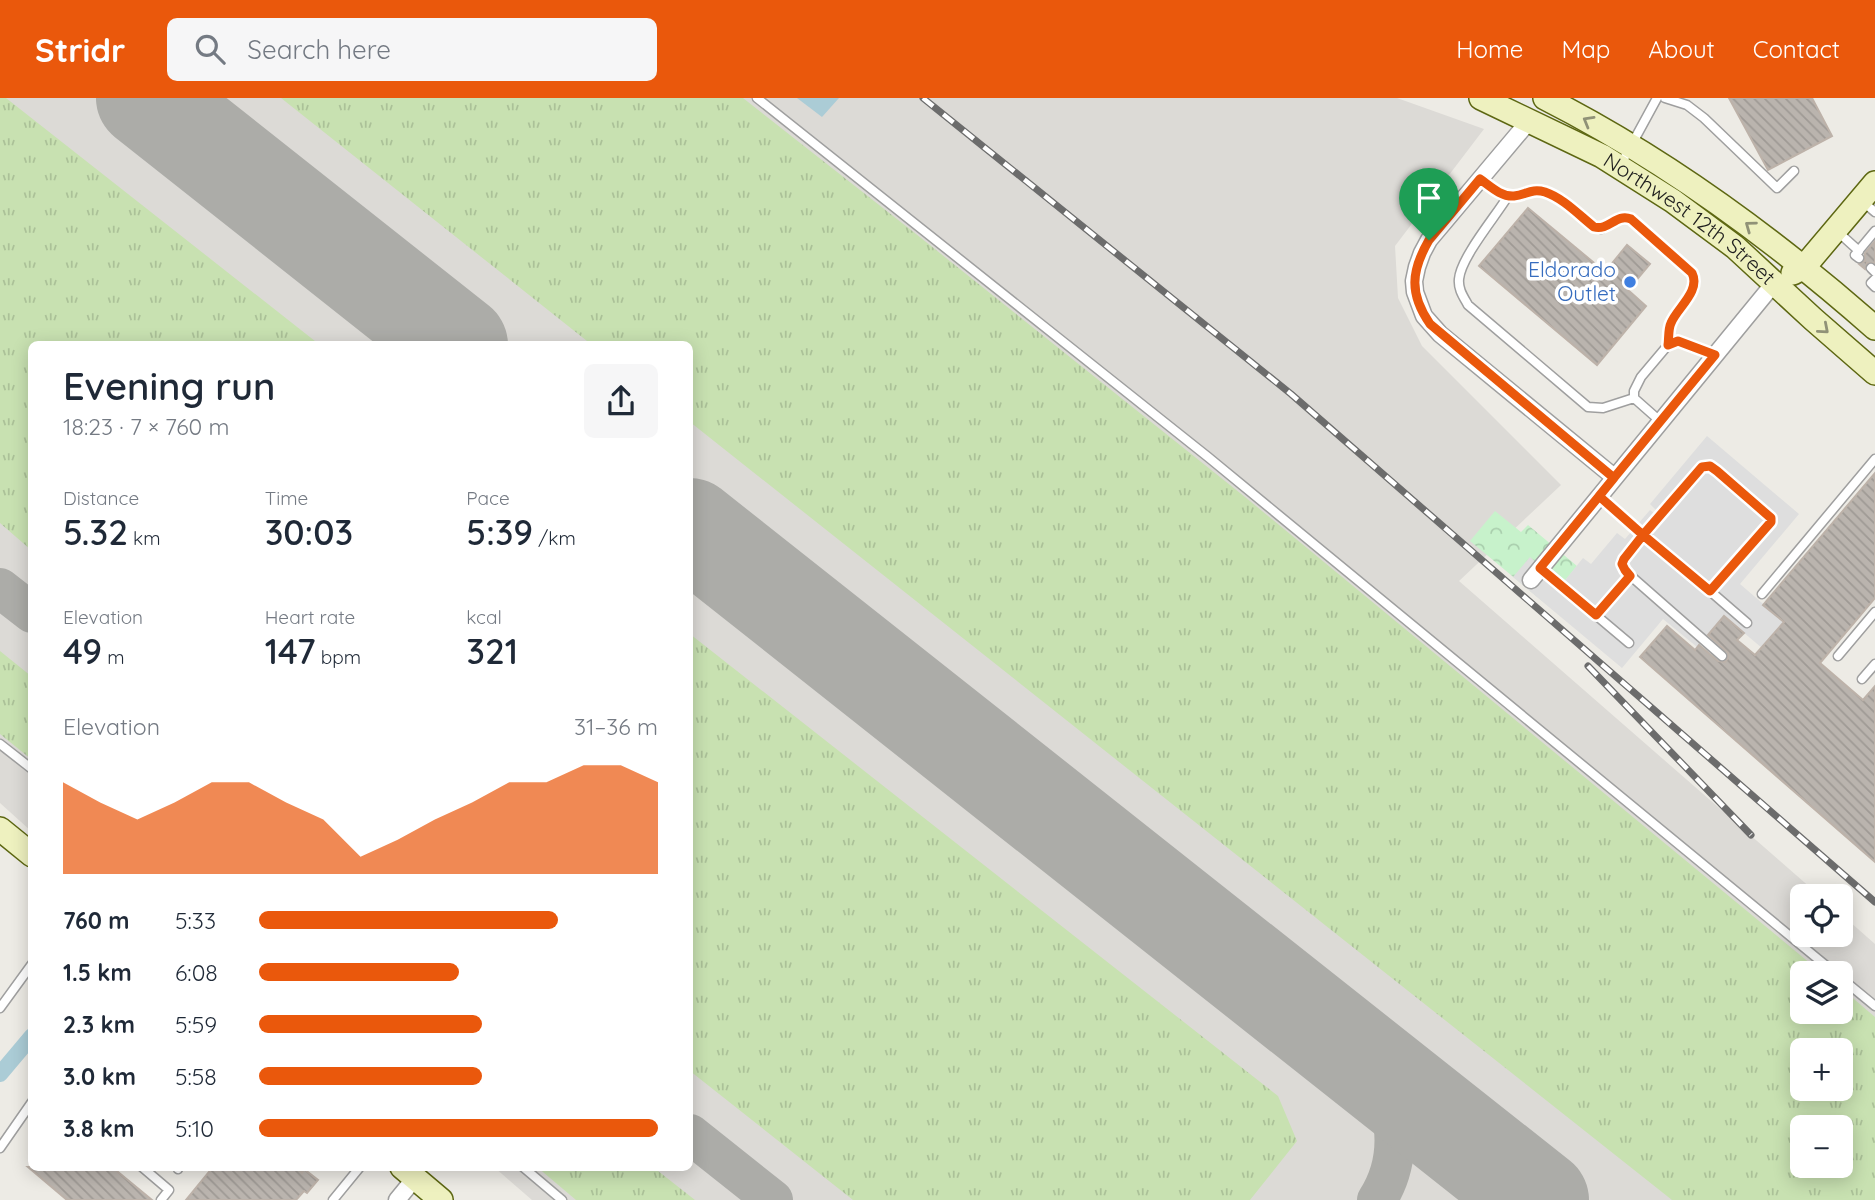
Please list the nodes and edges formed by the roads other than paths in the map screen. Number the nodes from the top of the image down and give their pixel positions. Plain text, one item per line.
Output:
1 (757, 98) edge
2 (1480, 98) edge
3 (1545, 98) edge
4 (1657, 98) edge
5 (1665, 98) edge
6 (1529, 121) junction
7 (1631, 147) junction
8 (1619, 167) junction
9 (1794, 171) dead end
10 (1480, 179) junction
11 (1508, 196) junction
12 (1870, 198) edge
13 (1836, 230) junction
14 (1875, 231) edge
15 (1804, 267) junction
16 (1875, 279) edge
17 (1775, 282) junction
18 (1875, 287) edge
19 (1875, 328) edge
20 (1668, 345) junction
21 (1715, 355) junction
22 (1875, 373) edge
23 (1634, 398) junction
24 (1660, 421) junction
25 (1875, 459) edge
26 (1614, 478) junction
27 (1599, 496) junction
28 (1643, 535) junction
29 (1535, 574) joint
30 (1630, 576) junction
31 (1710, 591) junction
32 (1762, 594) dead end
33 (1875, 612) edge
34 (1596, 615) junction
35 (1747, 623) dead end
36 (1629, 643) dead end
37 (1722, 656) dead end
38 (1838, 656) dead end
39 (1875, 664) edge
40 (1862, 679) dead end
41 (0, 744) edge
42 (28, 766) edge
43 (0, 829) edge
44 (28, 852) edge
45 (1820, 961) edge
46 (28, 970) edge
47 (1853, 988) edge
48 (1875, 1006) edge
49 (0, 1008) edge
50 (28, 1108) edge
51 (0, 1148) edge
52 (147, 1171) edge
53 (357, 1171) edge
54 (528, 1171) edge
55 (408, 1173) edge
56 (161, 1200) edge
57 (333, 1200) edge
58 (397, 1200) edge
59 (441, 1200) edge
60 (562, 1200) edge

1 - 45 lane
2 - 6 main road, Northwest 12th Street
7 -> 3 main road, Northwest 12th Street
4 - 7 lane
5 - 9 lane
6 - 8 main road, Northwest 12th Street
6 - 10 street
7 - 8 lane
15 -> 7 main road, Northwest 12th Street
8 - 17 main road, Northwest 12th Street
10 - 11 lane
10 - 26 street
11 - 20 lane
11 - 23 lane
12 - 13 main road
13 - 14 lane
13 - 15 main road
15 - 17 main road
15 - 19 main road, Northwest 12th Street
16 - 18 lane
17 - 21 street
17 -> 22 main road, Northwest 12th Street
20 - 21 lane
20 - 23 lane
21 - 24 street
23 - 24 lane
24 - 26 street
25 - 32 lane
26 - 27 street
27 - 28 lane
27 - 29 street
28 - 30 lane
28 - 31 lane
28 - 31 lane
29 - 34 lane
30 - 34 lane
30 - 37 lane
31 - 35 lane
33 - 38 lane
34 - 36 lane
39 - 40 lane
41 - 42 lane
43 - 44 main road
46 - 49 lane
47 - 48 lane
50 - 51 lane
52 - 56 lane
53 - 57 lane
54 - 60 lane
55 - 58 street
55 - 59 main road

